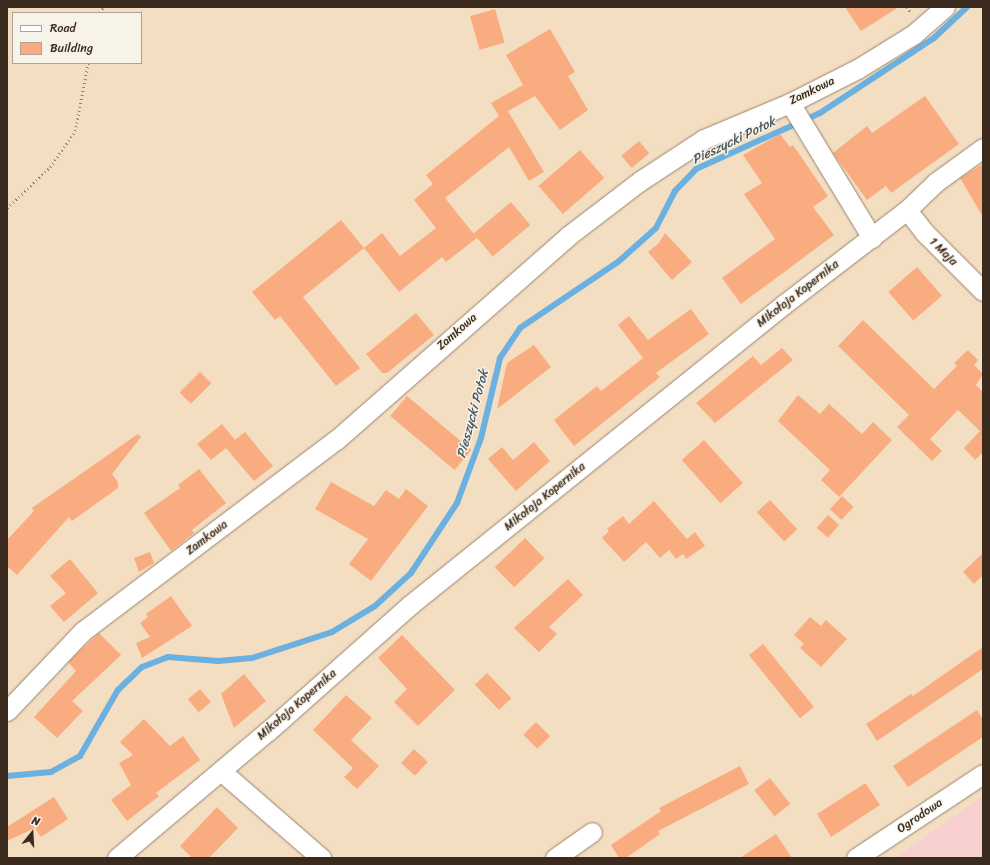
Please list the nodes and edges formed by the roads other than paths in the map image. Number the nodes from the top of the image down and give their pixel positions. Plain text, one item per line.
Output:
1 (945, 7) edge
2 (792, 107) junction
3 (983, 148) edge
4 (907, 210) junction
5 (872, 238) junction
6 (983, 291) edge
7 (7, 711) edge
8 (221, 771) junction
9 (983, 774) edge
10 (592, 832) dead end
11 (117, 858) edge
12 (320, 858) edge
13 (555, 858) edge
14 (856, 858) edge

1 - 2 street, Zamkowa
2 - 5 street
2 - 7 street, Zamkowa
3 - 4 street, Mikołaja Kopernika
4 - 5 street, Mikołaja Kopernika
4 - 6 street, 1 Maja
5 - 8 street, Mikołaja Kopernika
8 - 11 street, Mikołaja Kopernika
8 - 12 street
9 - 14 street, Ogrodowa
10 - 13 street

